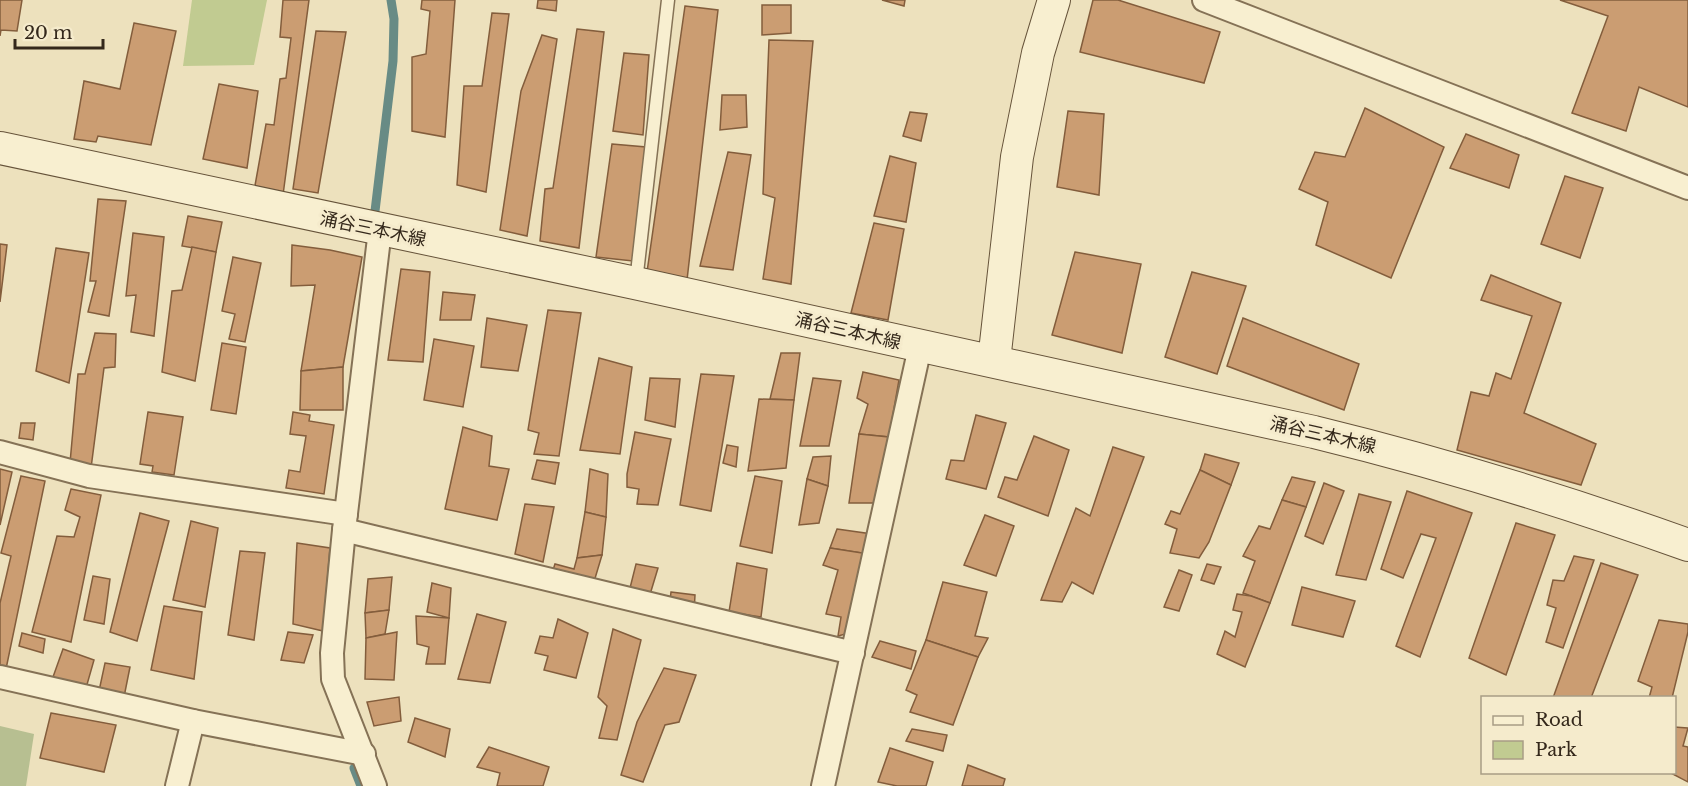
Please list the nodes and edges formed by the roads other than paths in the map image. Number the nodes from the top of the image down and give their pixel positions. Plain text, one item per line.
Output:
1 (668, 0) edge
2 (1054, 0) edge
3 (1204, 0) edge
4 (0, 148) edge
5 (1688, 188) edge
6 (380, 230) junction
7 (635, 283) junction
8 (920, 347) junction
9 (994, 361) junction
10 (0, 452) edge
11 (345, 522) junction
12 (1688, 545) edge
13 (853, 653) junction
14 (0, 677) edge
15 (193, 721) junction
16 (364, 754) junction
17 (177, 786) edge
18 (375, 786) edge
19 (823, 786) edge

1 - 7 lane
2 - 9 main road
3 - 5 street
4 - 6 main road, 涌谷三本木線
6 - 7 main road, 涌谷三本木線
6 - 11 street
7 - 8 main road, 涌谷三本木線
8 - 9 main road, 涌谷三本木線
8 - 13 street
9 - 12 main road, 涌谷三本木線
10 - 11 street
11 - 13 street
11 - 16 street
13 - 19 street
14 - 15 street
15 - 16 street
15 - 17 street
16 - 18 street

